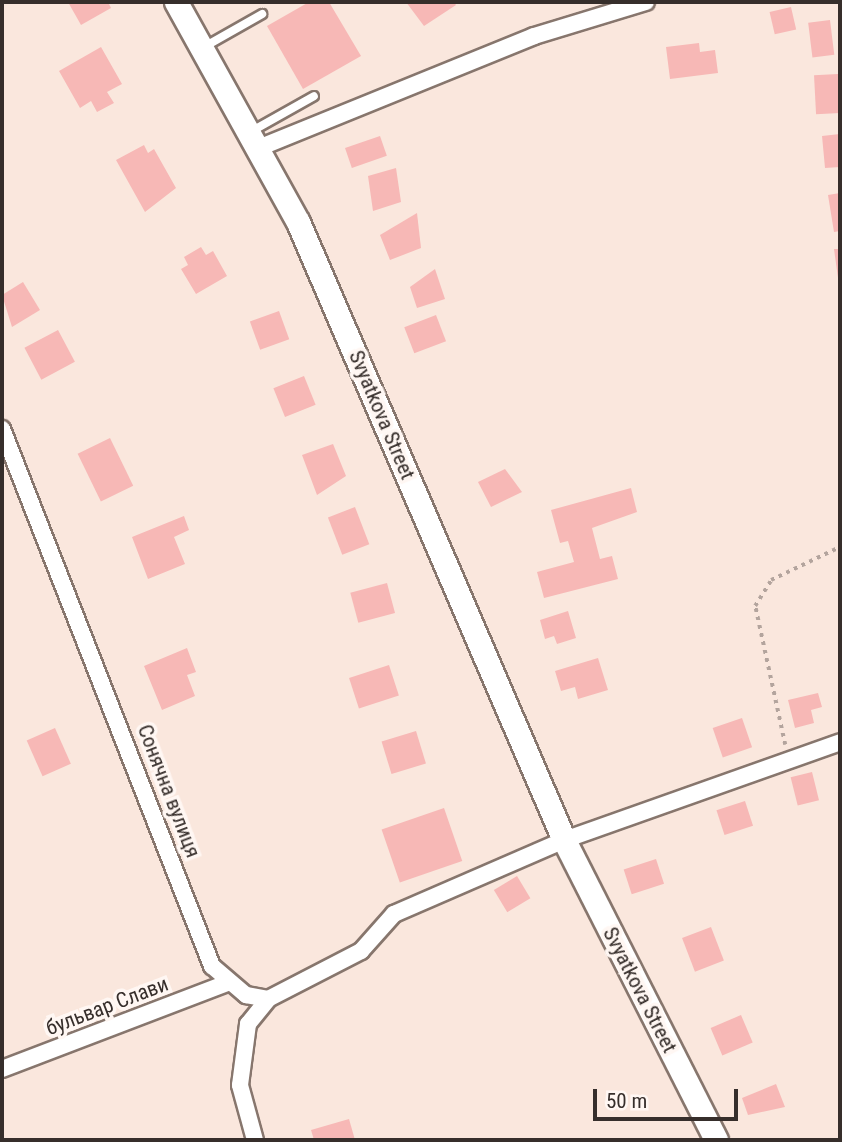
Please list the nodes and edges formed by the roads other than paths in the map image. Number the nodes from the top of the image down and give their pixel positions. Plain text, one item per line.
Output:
1 (646, 2) edge
2 (183, 4) edge
3 (262, 14) dead end
4 (203, 48) junction
5 (314, 96) dead end
6 (257, 139) junction
7 (2, 429) edge
8 (840, 742) edge
9 (564, 840) junction
10 (227, 983) junction
11 (268, 999) junction
12 (2, 1069) edge
13 (255, 1140) edge
14 (716, 1140) edge

1 - 6 street
2 - 4 main road, Svyatkova Street
3 - 4 lane
4 - 6 main road, Svyatkova Street
5 - 6 lane
6 - 9 main road, Svyatkova Street
7 - 10 street, Сонячна вулиця
8 - 9 street
9 - 11 street
9 - 14 main road, Svyatkova Street
10 - 11 street
10 - 12 street, бульвар Слави
11 - 13 street

